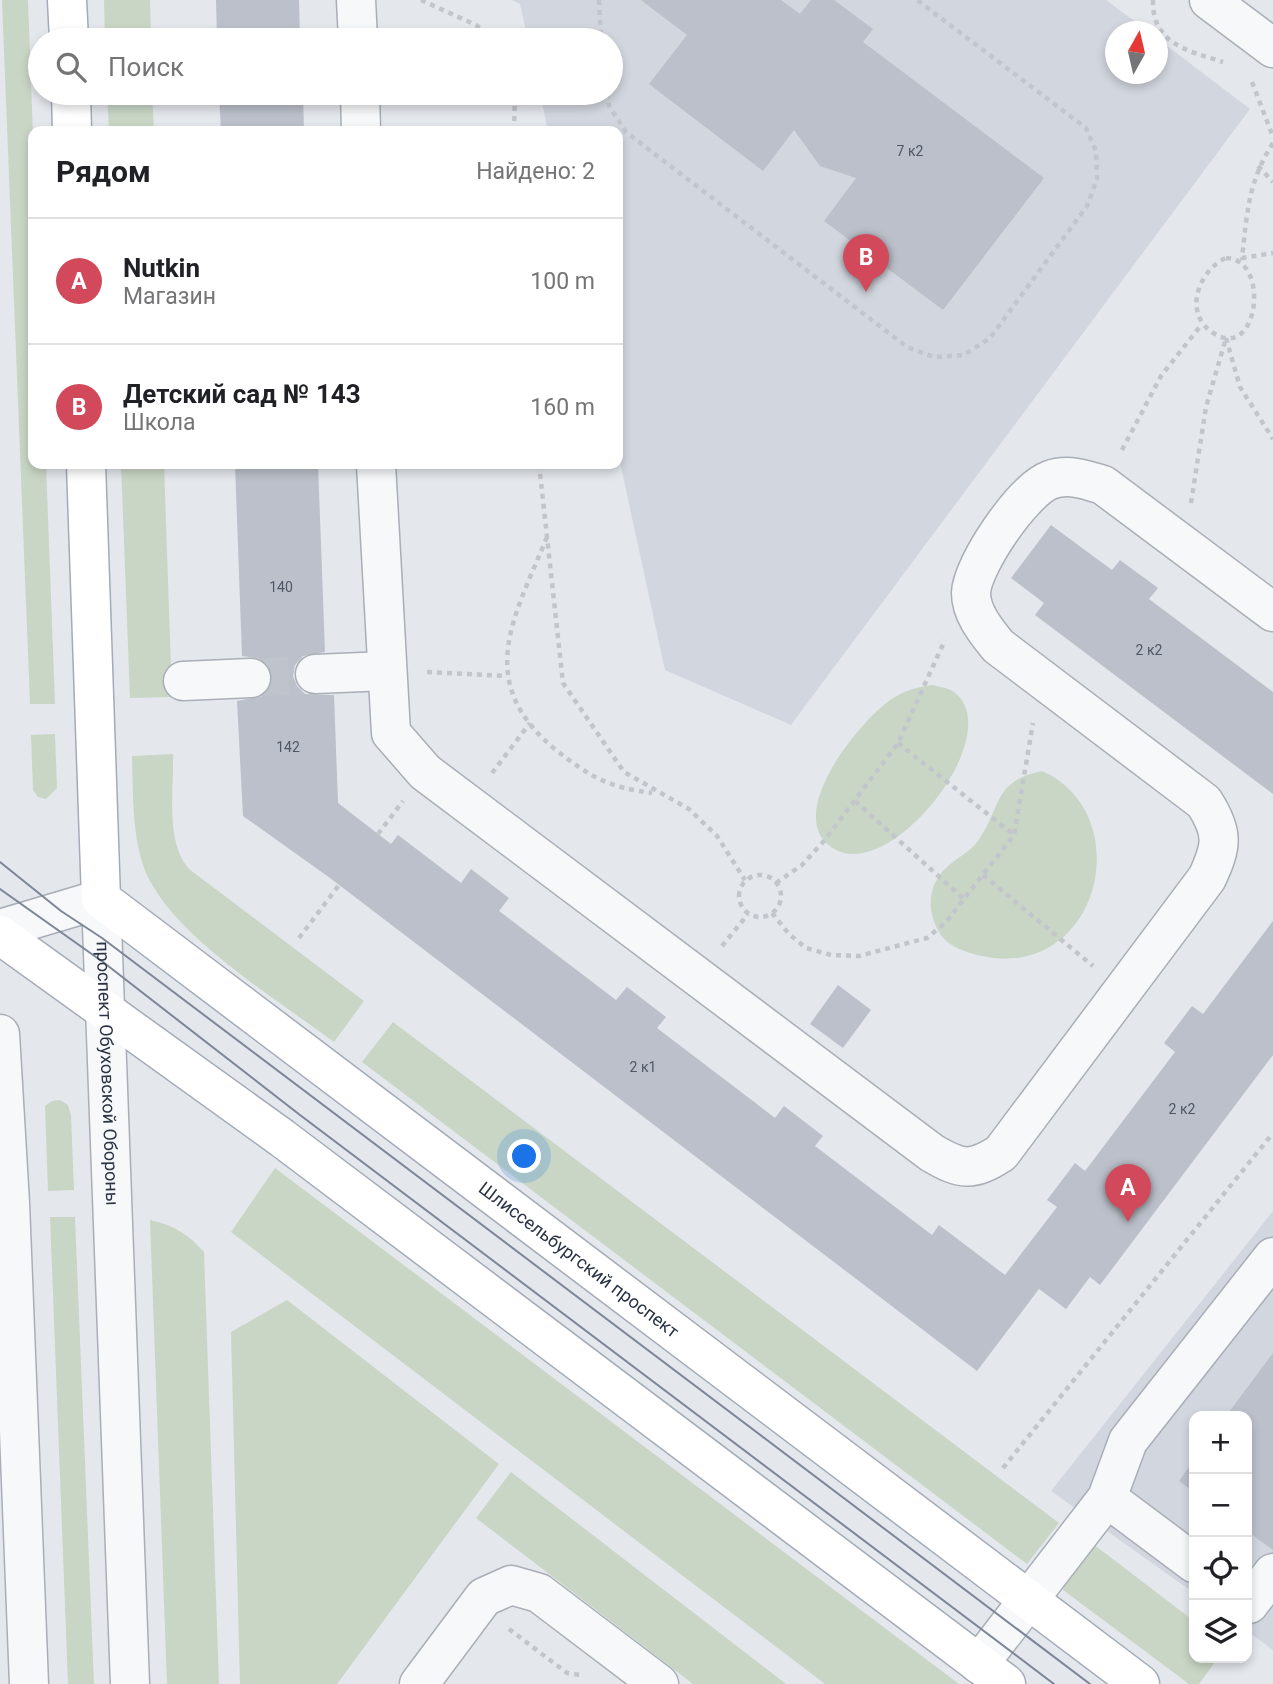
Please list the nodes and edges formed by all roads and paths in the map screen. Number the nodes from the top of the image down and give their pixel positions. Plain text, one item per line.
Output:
1 (67, 0) edge
2 (356, 0) edge
3 (421, 0) edge
4 (599, 0) edge
5 (917, 0) edge
6 (1153, 0) edge
7 (1209, 0) edge
8 (68, 28) edge
9 (357, 28) edge
10 (480, 28) edge
11 (600, 28) edge
12 (1273, 48) edge
13 (1226, 63) dead end
14 (1244, 74) dead end
15 (71, 105) edge
16 (360, 105) edge
17 (515, 105) edge
18 (609, 105) edge
19 (72, 126) edge
20 (361, 126) edge
21 (514, 126) edge
22 (622, 126) edge
23 (623, 127) edge
24 (1273, 137) edge
25 (1273, 143) edge
26 (1258, 166) junction
27 (1273, 182) edge
28 (1273, 253) edge
29 (1242, 258) junction
30 (1254, 267) dead end
31 (1260, 318) dead end
32 (1202, 324) junction
33 (1226, 338) junction
34 (1273, 439) edge
35 (86, 469) edge
36 (376, 469) edge
37 (540, 469) edge
38 (1103, 485) junction
39 (547, 536) junction
40 (1184, 546) junction
41 (971, 594) junction
42 (1273, 612) edge
43 (387, 671) junction
44 (316, 674) tunnel mouth
45 (506, 676) junction
46 (251, 678) tunnel mouth
47 (1041, 678) junction
48 (183, 681) dead end
49 (530, 723) junction
50 (898, 743) junction
51 (656, 793) junction
52 (855, 801) junction
53 (468, 804) junction
54 (1014, 835) junction
55 (983, 874) junction
56 (745, 880) junction
57 (776, 883) junction
58 (339, 885) dead end
59 (101, 899) junction
60 (964, 899) junction
61 (772, 913) junction
62 (0, 929) edge
63 (0, 935) edge
64 (299, 938) dead end
65 (1123, 991) junction
66 (104, 1008) junction
67 (0, 1034) edge
68 (1273, 1133) edge
69 (1273, 1257) edge
70 (1003, 1468) dead end
71 (1107, 1498) junction
72 (1189, 1559) edge
73 (1273, 1573) edge
74 (1028, 1600) junction
75 (1252, 1600) edge
76 (992, 1674) edge
77 (29, 1684) edge
78 (130, 1684) edge
79 (419, 1684) edge
80 (659, 1684) edge
81 (1140, 1684) edge

1 - 8 main road
2 - 9 street
3 - 10 path
4 - 11 path
5 - 23 path
6 - 13 path
7 - 12 street
14 - 24 path
15 - 19 main road
16 - 20 street
17 - 21 path
18 - 22 path
25 - 26 path
26 - 27 path
26 - 29 path
28 - 29 path
29 - 30 path
29 - 32 path
31 - 33 path
32 - 33 path
32 - 38 path
33 - 34 path
33 - 40 path
35 - 59 main road, проспект Обуховской Обороны
36 - 43 street
37 - 39 path
38 - 40 street
38 - 41 street
39 - 45 path
39 - 51 path
40 - 42 street
41 - 47 street
41 - 50 path
43 - 44 street
43 - 45 path
43 - 53 street
45 - 49 path
46 - 48 street
47 - 54 path
47 - 65 street
49 - 51 path
49 - 53 path
50 - 52 path
50 - 54 path
51 - 56 path
52 - 57 path
52 - 60 path
53 - 65 street
54 - 55 path
55 - 60 path
55 - 65 path
56 - 57 path
56 - 61 path
57 - 61 path
58 - 64 path
59 - 62 street
59 - 66 street, проспект Обуховской Обороны
59 - 74 main road, Шлиссельбургский проспект
60 - 61 path
63 - 66 main road
66 - 76 main road
66 - 78 street, проспект Обуховской Обороны
67 - 77 street
68 - 70 path
69 - 71 street
71 - 72 street
71 - 74 street
73 - 75 street
74 - 76 street
74 - 81 main road, Шлиссельбургский проспект
79 - 80 street

